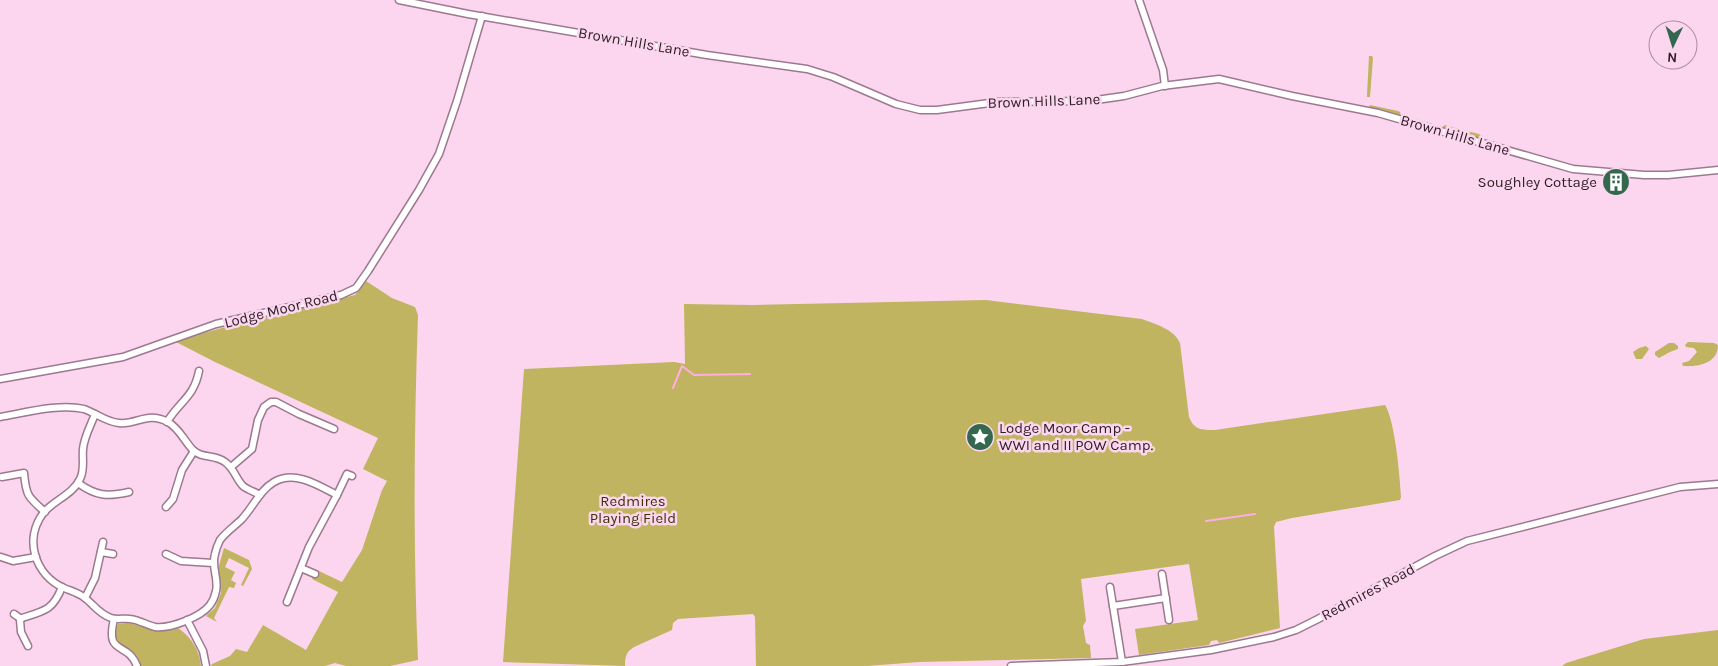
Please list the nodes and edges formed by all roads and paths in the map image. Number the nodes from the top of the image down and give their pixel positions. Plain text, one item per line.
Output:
1 (399, 0) edge
2 (1139, 0) edge
3 (482, 16) junction
4 (1165, 86) junction
5 (1718, 170) edge
6 (199, 371) dead end
7 (0, 379) edge
8 (95, 414) junction
9 (0, 417) edge
10 (167, 422) junction
11 (334, 429) dead end
12 (194, 451) junction
13 (231, 467) junction
14 (350, 475) dead end
15 (2, 477) dead end
16 (78, 483) junction
17 (1718, 484) edge
18 (129, 492) dead end
19 (260, 495) junction
20 (337, 495) junction
21 (166, 507) dead end
22 (45, 512) junction
23 (103, 542) dead end
24 (101, 552) junction
25 (113, 554) dead end
26 (166, 554) dead end
27 (1, 557) edge
28 (36, 557) junction
29 (213, 563) junction
30 (301, 568) junction
31 (315, 574) dead end
32 (1162, 574) dead end
33 (62, 587) junction
34 (1110, 587) dead end
35 (85, 598) junction
36 (1166, 598) junction
37 (287, 602) dead end
38 (1113, 606) junction
39 (14, 614) dead end
40 (114, 619) junction
41 (21, 620) junction
42 (187, 620) junction
43 (1169, 620) dead end
44 (28, 646) dead end
45 (1122, 662) junction
46 (137, 666) edge
47 (206, 666) edge
48 (1011, 666) edge

1 - 3 street, Brown Hills Lane
2 - 4 street
3 - 4 street, Brown Hills Lane
3 - 7 street, Lodge Moor Road
4 - 5 street, Brown Hills Lane
6 - 10 street
8 - 9 street
8 - 10 street
8 - 16 street
10 - 12 street
11 - 13 street
12 - 13 street
12 - 21 street
13 - 19 street
14 - 20 street
15 - 22 street
16 - 18 street
16 - 22 street
17 - 45 street, Redmires Road
19 - 20 street
19 - 29 street
20 - 30 street
22 - 28 street
23 - 24 street
24 - 25 street
24 - 35 street
26 - 29 street
27 - 28 street
28 - 33 street
29 - 42 street
30 - 31 street
30 - 37 street
32 - 36 street
33 - 35 street
33 - 41 street
34 - 38 street
35 - 40 street
36 - 38 street
36 - 43 street
38 - 45 street
39 - 41 street
40 - 42 street
40 - 46 street
41 - 44 street
42 - 47 street
45 - 48 street, Redmires Road

